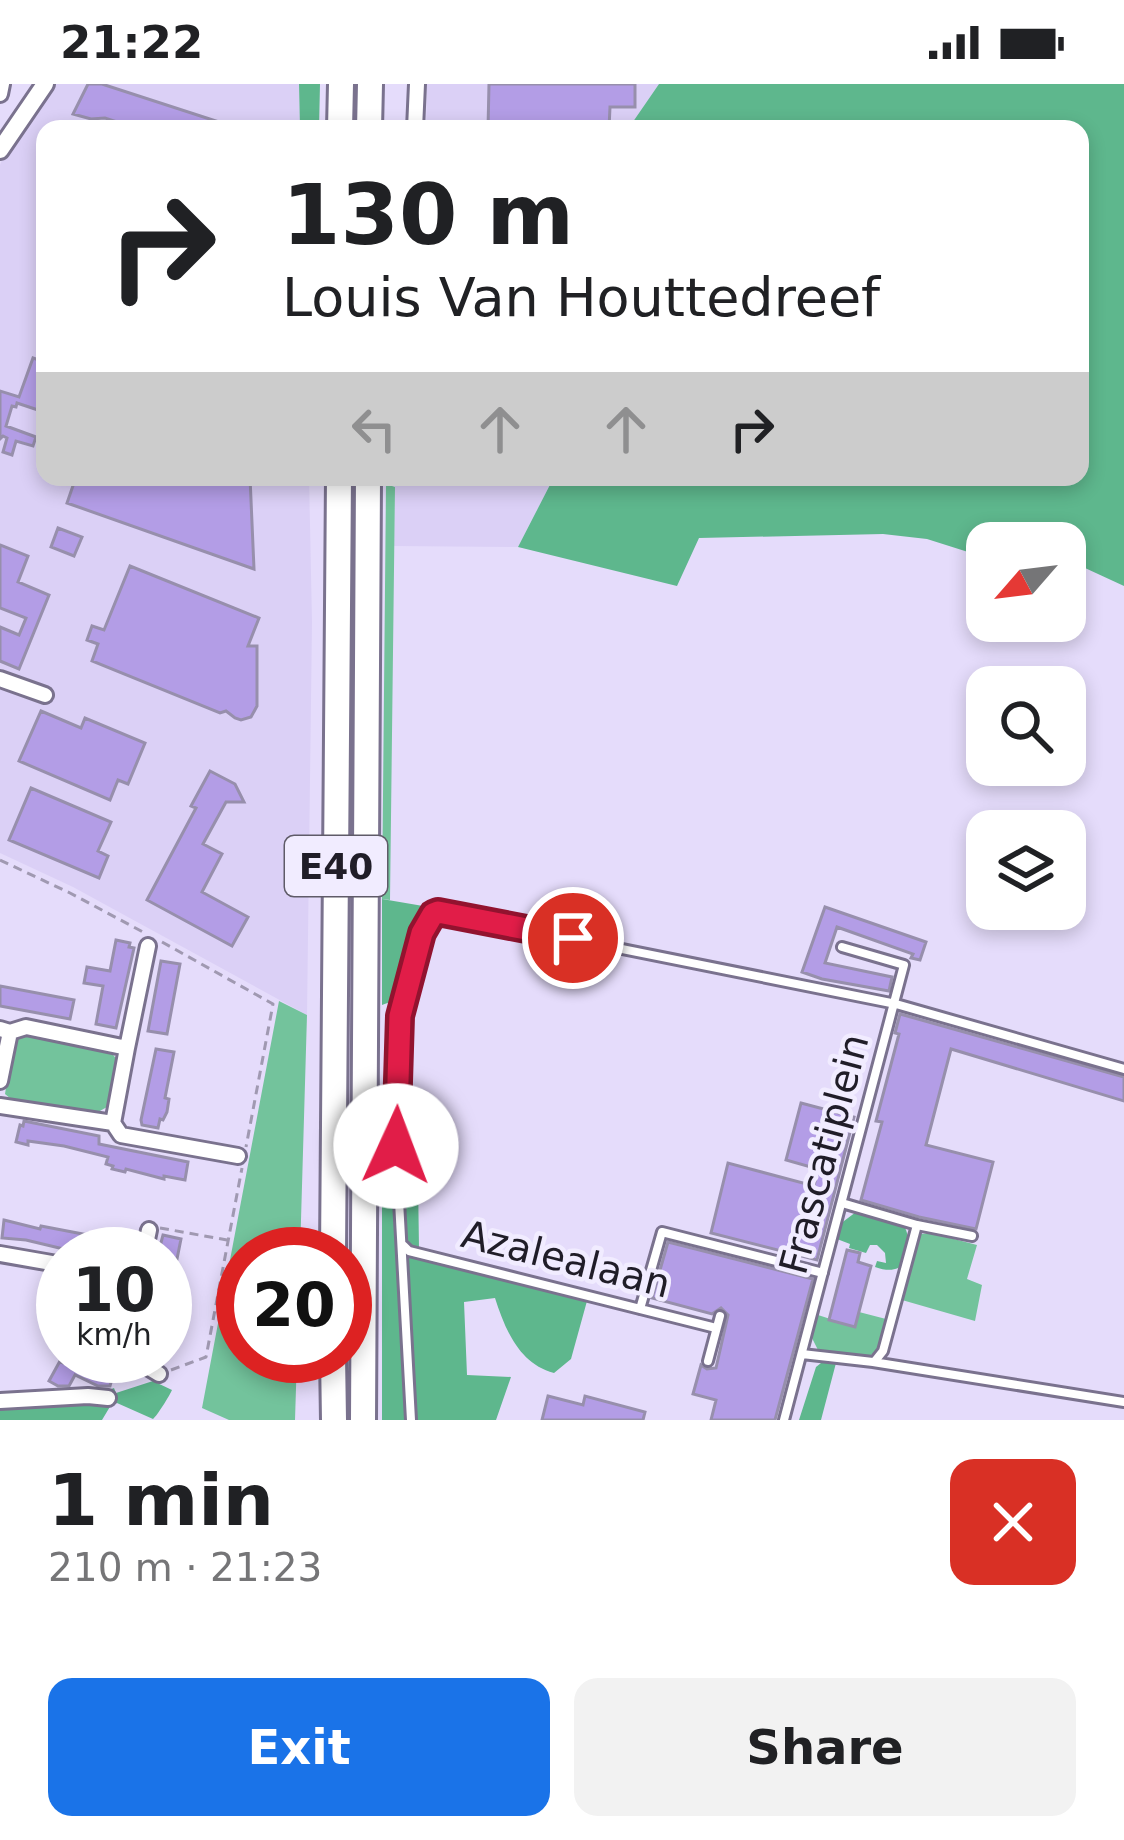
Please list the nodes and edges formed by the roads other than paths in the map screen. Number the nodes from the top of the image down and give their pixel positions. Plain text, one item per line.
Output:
1 (2, 84) edge
2 (45, 84) edge
3 (340, 84) edge
4 (370, 84) edge
5 (417, 84) edge
6 (0, 94) edge
7 (340, 120) edge
8 (369, 120) edge
9 (416, 120) edge
10 (1, 146) edge
11 (339, 486) edge
12 (368, 486) edge
13 (0, 679) edge
14 (45, 695) dead end
15 (148, 946) dead end
16 (842, 947) dead end
17 (896, 1004) junction
18 (5, 1031) edge
19 (127, 1048) junction
20 (1124, 1069) edge
21 (0, 1081) edge
22 (0, 1106) edge
23 (117, 1129) junction
24 (238, 1156) dead end
25 (842, 1203) junction
26 (916, 1225) junction
27 (333, 1227) edge
28 (972, 1236) dead end
29 (403, 1245) junction
30 (0, 1254) edge
31 (36, 1260) edge
32 (824, 1273) junction
33 (640, 1309) junction
34 (720, 1316) dead end
35 (716, 1328) junction
36 (802, 1354) junction
37 (708, 1361) dead end
38 (873, 1362) junction
39 (333, 1383) edge
40 (108, 1398) dead end
41 (0, 1401) edge
42 (1124, 1402) edge
43 (334, 1420) edge
44 (363, 1420) edge
45 (410, 1420) edge
46 (784, 1420) edge

1 - 6 street
2 - 10 street
3 - 7 highway
4 - 8 highway
5 - 9 street
11 - 27 highway, E40
12 - 44 highway, E40
13 - 14 street
15 - 19 street
16 - 17 lane, Frascatiplein
17 - 20 lane
17 - 25 lane, Frascatiplein
17 - 29 lane
18 - 19 street
18 - 21 street
19 - 23 street
22 - 23 street
23 - 24 street
25 - 26 lane
25 - 32 lane, Frascatiplein
26 - 28 lane
26 - 38 lane
29 - 33 lane, Azalealaan
29 - 45 lane
30 - 31 street
32 - 33 lane
32 - 36 lane, Frascatiplein
33 - 35 lane, Azalealaan
34 - 35 lane
35 - 37 lane
36 - 38 lane
36 - 46 lane, Frascatiplein
38 - 42 lane
39 - 43 highway
40 - 41 street

